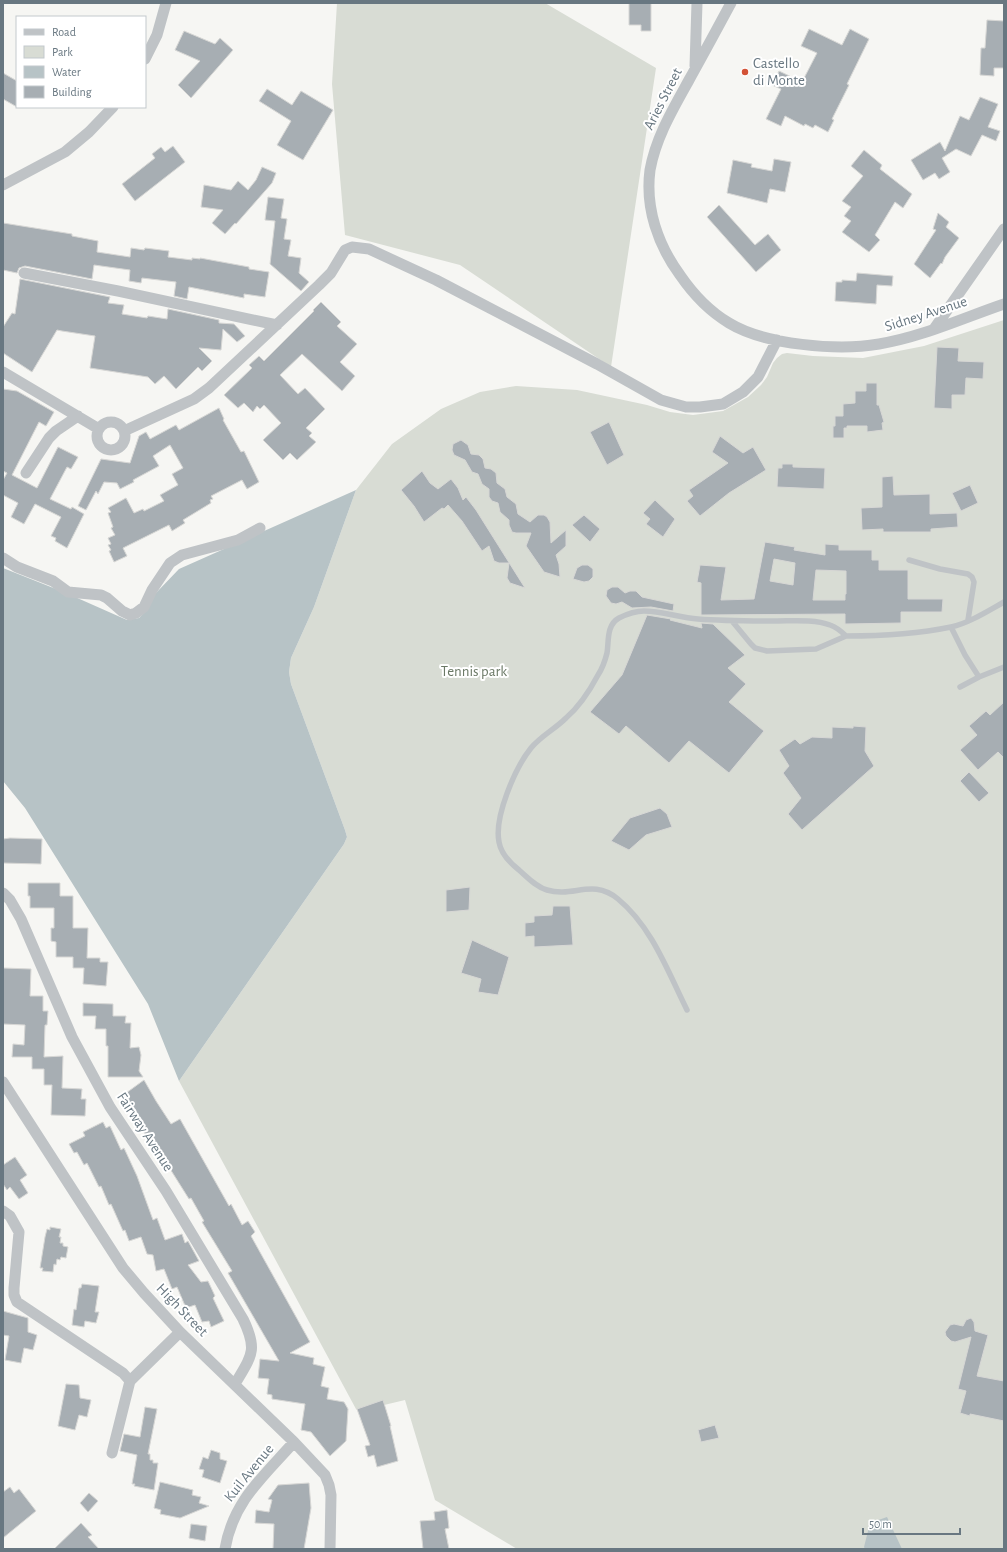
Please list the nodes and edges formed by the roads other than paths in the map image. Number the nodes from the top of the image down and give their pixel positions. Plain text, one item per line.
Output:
1 (166, 3) edge
2 (697, 3) edge
3 (731, 3) edge
4 (146, 57) edge
5 (695, 68) junction
6 (111, 108) edge
7 (3, 185) edge
8 (1004, 229) edge
9 (24, 273) dead end
10 (1004, 304) edge
11 (718, 315) joint
12 (277, 325) junction
13 (934, 329) junction
14 (777, 340) junction
15 (3, 372) edge
16 (78, 416) junction
17 (99, 429) junction
18 (124, 431) junction
19 (26, 473) dead end
20 (260, 528) dead end
21 (3, 558) edge
22 (908, 560) dead end
23 (1004, 602) edge
24 (732, 620) junction
25 (968, 620) junction
26 (951, 627) junction
27 (846, 636) junction
28 (1004, 667) edge
29 (979, 677) junction
30 (960, 687) dead end
31 (3, 893) edge
32 (687, 1010) dead end
33 (3, 1082) edge
34 (3, 1211) edge
35 (180, 1332) junction
36 (130, 1381) junction
37 (235, 1384) junction
38 (294, 1442) junction
39 (112, 1453) dead end
40 (225, 1549) edge
41 (330, 1549) edge

1 - 4 street
2 - 5 street
3 - 5 street, Aries Street
5 - 11 street, Aries Street
6 - 7 street
8 - 13 street
9 - 12 street
10 - 13 street, Sidney Avenue
11 - 14 street, Sidney Avenue
12 - 14 street
12 - 18 street
13 - 14 street, Sidney Avenue
15 - 16 street
16 - 17 street
16 - 19 street
17 - 18 street
17 - 18 street
20 - 21 street
22 - 25 lane
23 - 25 lane
24 - 27 lane
24 - 27 lane
24 - 32 lane
25 - 26 lane
26 - 27 lane
26 - 29 lane
28 - 29 lane
29 - 30 lane
31 - 37 street, Fairway Avenue
33 - 35 street, High Street
34 - 36 street
35 - 36 street
35 - 37 street, High Street
36 - 39 street
37 - 38 street, High Street
38 - 40 street, Kuil Avenue
38 - 41 street, High Street

